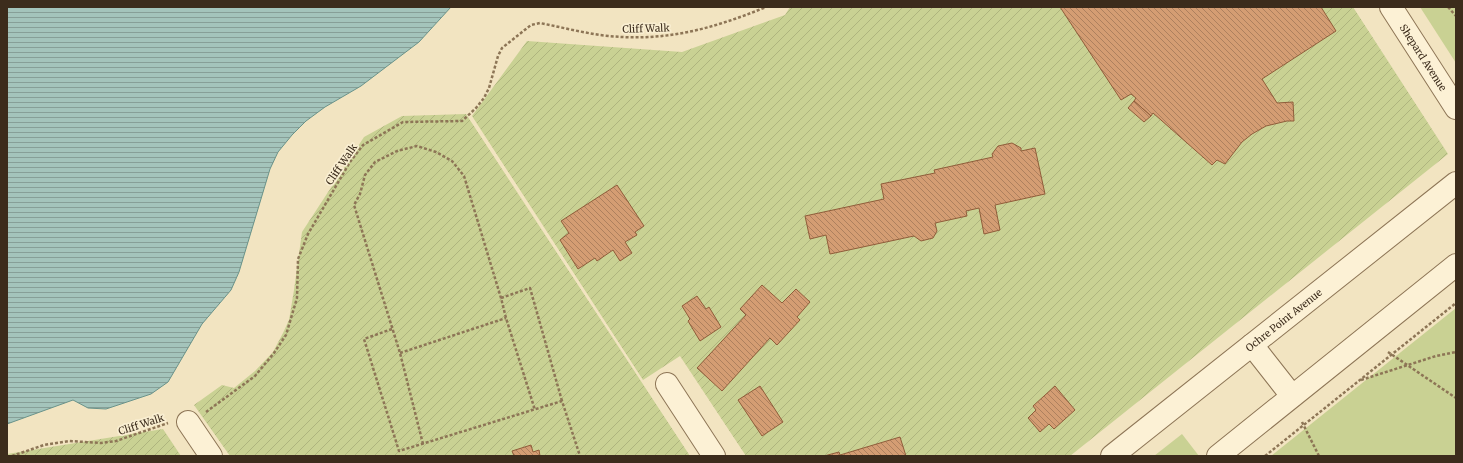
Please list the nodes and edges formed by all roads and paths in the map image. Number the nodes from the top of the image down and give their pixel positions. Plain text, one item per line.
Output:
1 (766, 7) edge
2 (1391, 7) edge
3 (1448, 7) edge
4 (1456, 16) edge
5 (1456, 108) edge
6 (1456, 183) edge
7 (1456, 265) edge
8 (501, 298) junction
9 (1456, 303) edge
10 (506, 318) junction
11 (392, 330) junction
12 (1252, 345) junction
13 (1456, 352) edge
14 (400, 353) junction
15 (1390, 353) junction
16 (1408, 365) junction
17 (1358, 380) junction
18 (667, 384) dead end
19 (1292, 396) junction
20 (1456, 398) edge
21 (562, 401) junction
22 (536, 410) junction
23 (188, 422) junction
24 (1302, 423) junction
25 (423, 444) junction
26 (12, 456) edge
27 (211, 456) edge
28 (580, 456) edge
29 (714, 456) edge
30 (1112, 456) edge
31 (1218, 456) edge
32 (1265, 456) edge
33 (1319, 456) edge

1 - 23 path, Cliff Walk
2 - 5 street, Shepard Avenue
3 - 4 path
6 - 12 street, Ochre Point Avenue
7 - 19 street
8 - 10 path
8 - 11 path
8 - 21 path
9 - 15 path
10 - 14 path
10 - 22 path
11 - 14 path
11 - 25 path
12 - 19 street
12 - 30 street, Ochre Point Avenue
13 - 16 path
14 - 25 path
15 - 16 path
15 - 17 path
16 - 17 path
16 - 20 path
17 - 24 path
18 - 29 street
19 - 31 street
21 - 22 path
21 - 28 path
22 - 25 path
23 - 26 path, Cliff Walk
23 - 27 street
24 - 32 path
24 - 33 path

